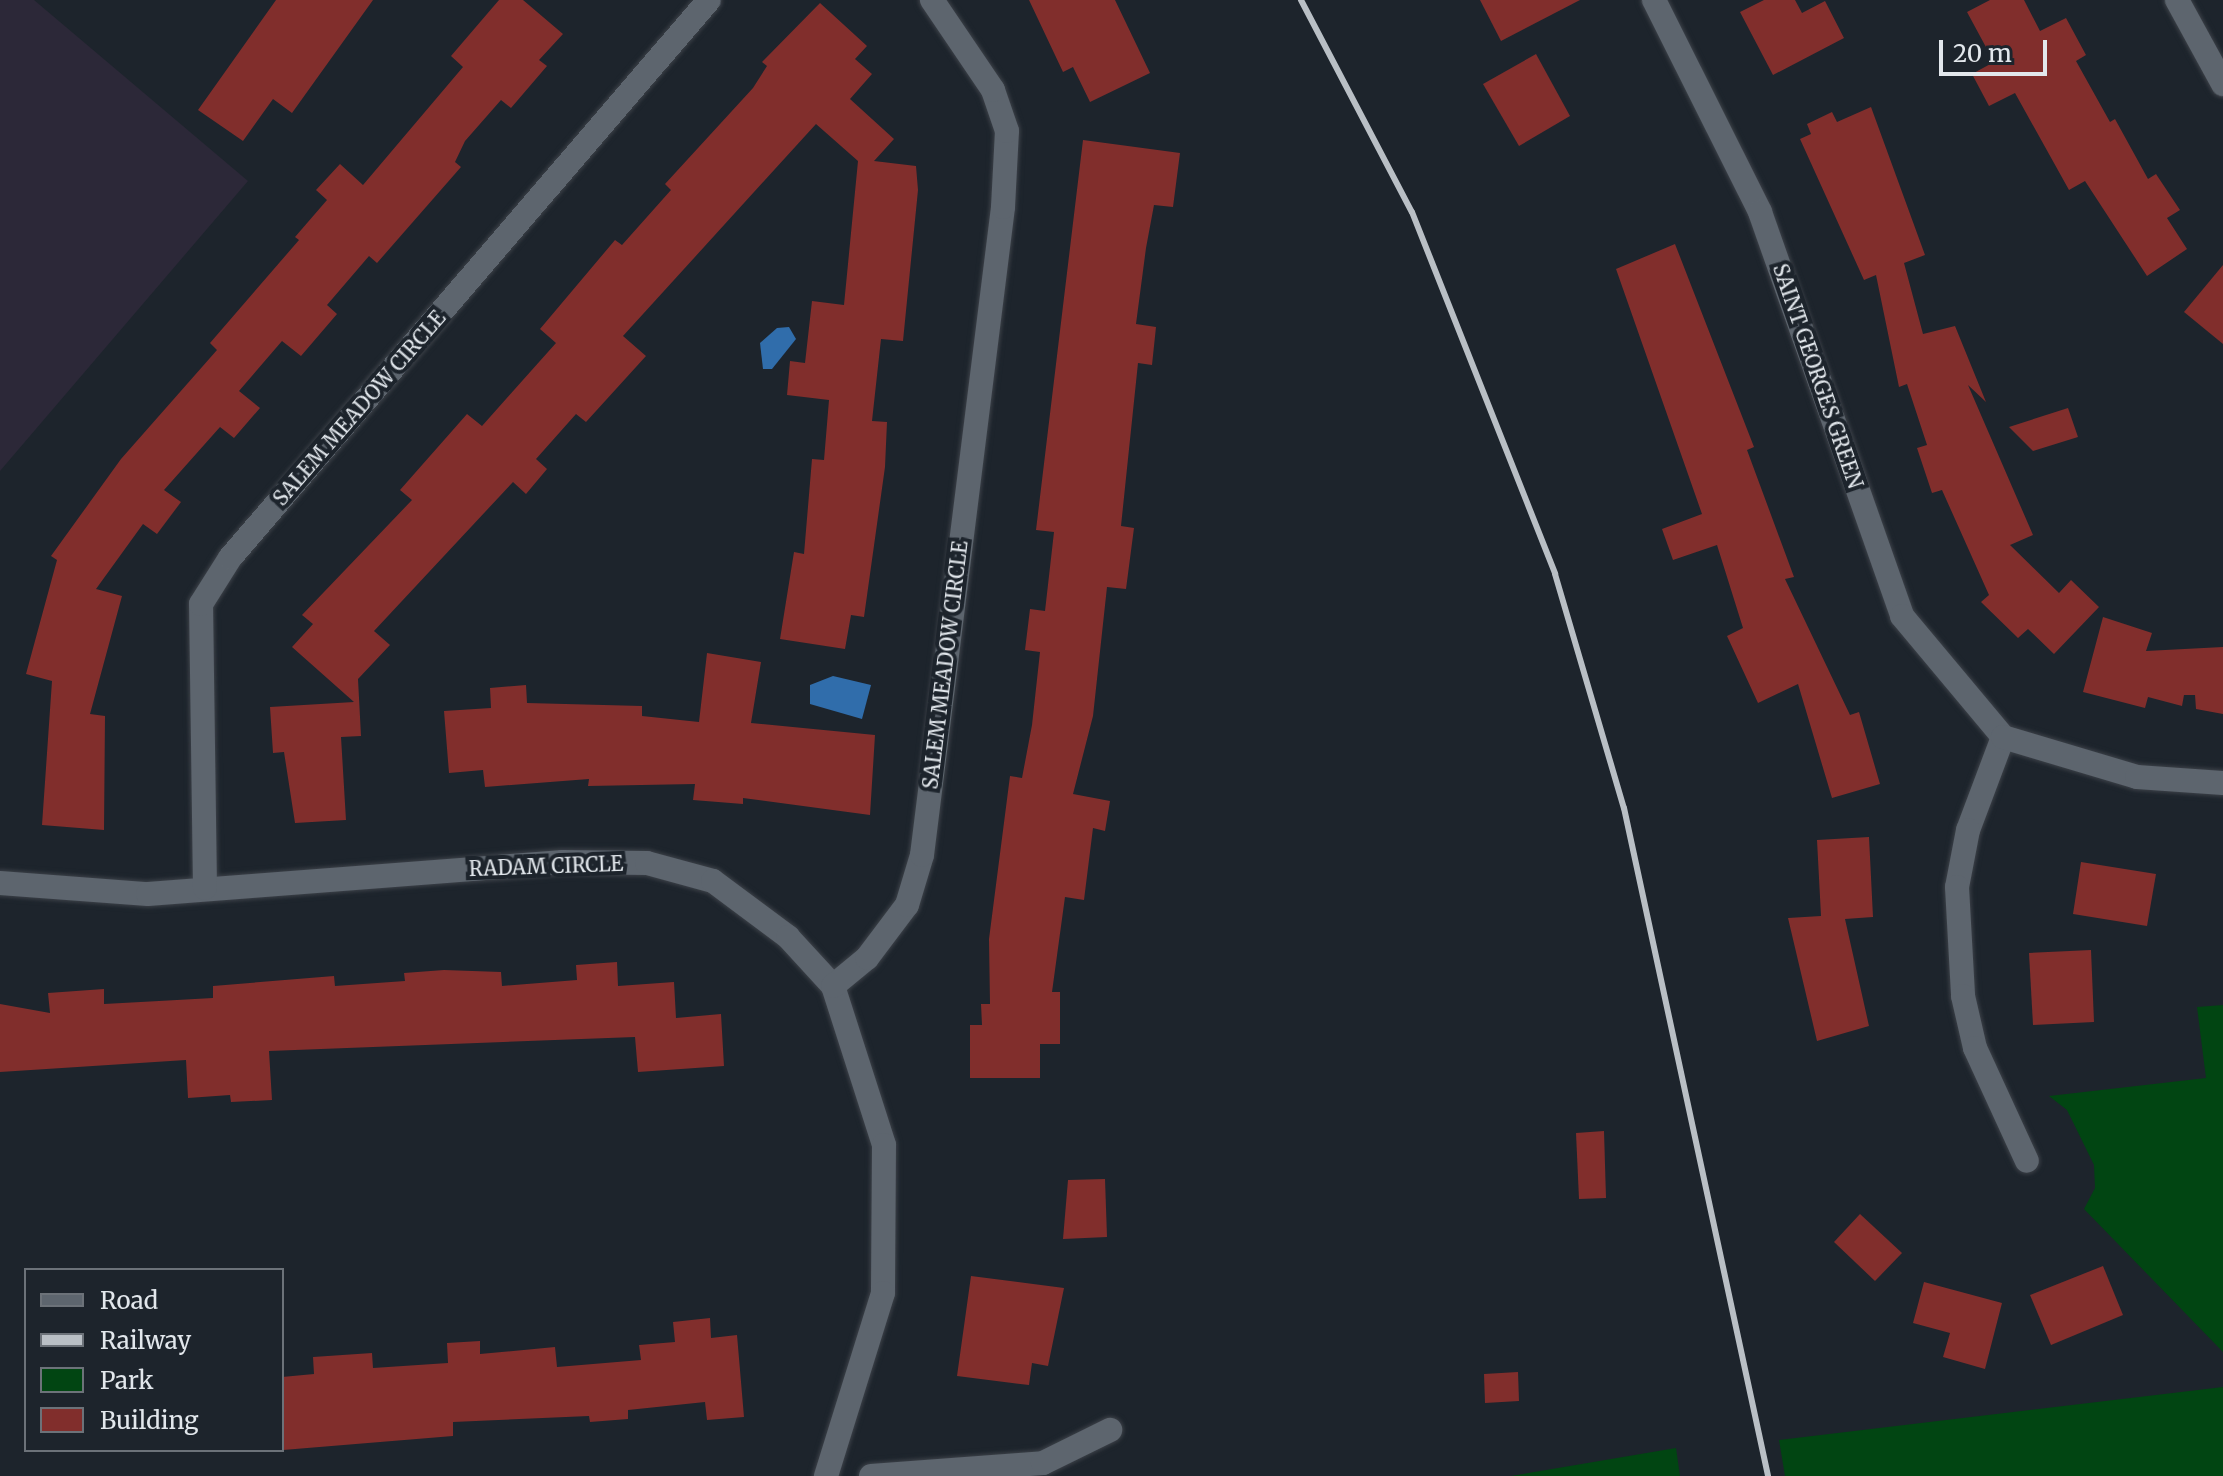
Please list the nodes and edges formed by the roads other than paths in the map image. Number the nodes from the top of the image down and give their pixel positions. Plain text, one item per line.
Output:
1 (709, 0) edge
2 (932, 0) edge
3 (1654, 0) edge
4 (2177, 0) edge
5 (2223, 84) edge
6 (2003, 737) junction
7 (2223, 783) edge
8 (0, 883) edge
9 (205, 888) junction
10 (833, 986) junction
11 (2027, 1161) dead end
12 (1110, 1430) dead end
13 (826, 1476) edge
14 (871, 1476) edge

1 - 9 street, SALEM MEADOW CIRCLE
2 - 10 street, SALEM MEADOW CIRCLE
3 - 6 street, SAINT GEORGES GREEN
4 - 5 street
6 - 7 street
6 - 11 street
8 - 9 street, RADAM CIRCLE
9 - 10 street, RADAM CIRCLE
10 - 13 street, RADAM CIRCLE
12 - 14 street

